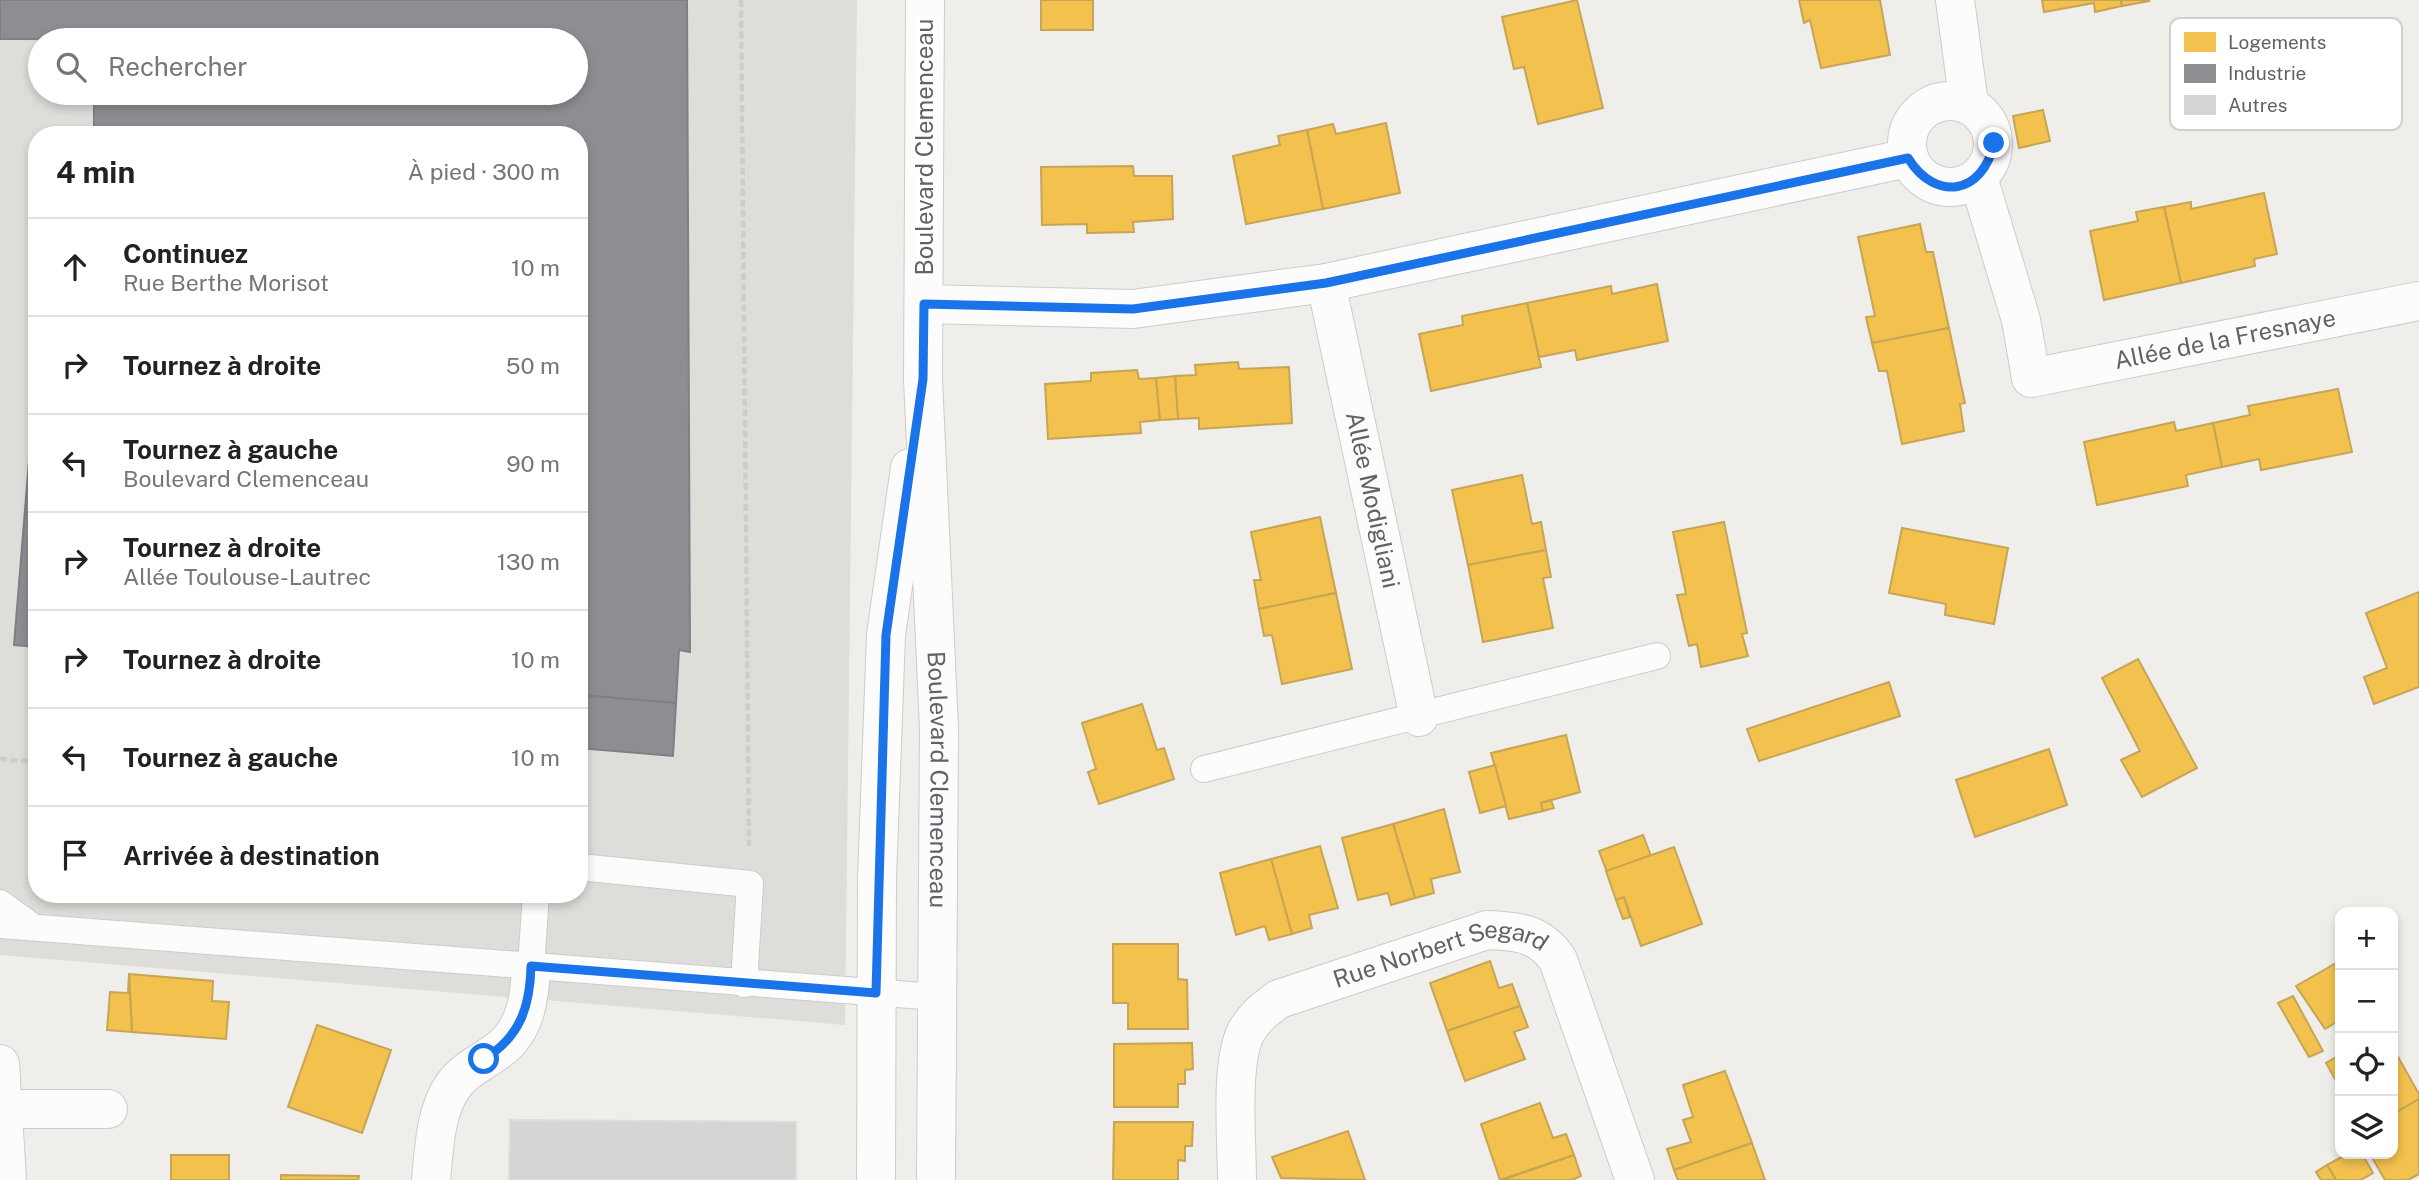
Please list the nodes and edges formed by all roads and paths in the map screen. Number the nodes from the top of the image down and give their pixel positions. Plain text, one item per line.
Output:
1 (741, 0) edge
2 (925, 0) edge
3 (1955, 0) edge
4 (1969, 104) junction
5 (1908, 158) junction
6 (1978, 177) junction
7 (1326, 283) junction
8 (2419, 301) edge
9 (924, 304) junction
10 (923, 379) junction
11 (1657, 656) dead end
12 (1419, 717) junction
13 (0, 759) edge
14 (28, 761) edge
15 (1204, 769) dead end
16 (588, 868) edge
17 (750, 884) junction
18 (0, 903) edge
19 (535, 903) edge
20 (0, 925) edge
21 (35, 928) junction
22 (531, 966) junction
23 (744, 984) junction
24 (876, 993) junction
25 (936, 997) junction
26 (0, 1064) edge
27 (3, 1109) junction
28 (108, 1109) dead end
29 (7, 1180) edge
30 (430, 1180) edge
31 (876, 1180) edge
32 (936, 1180) edge
33 (1237, 1180) edge
34 (1635, 1180) edge

1 - 17 path
2 - 9 street, Boulevard Clemenceau
3 - 4 street
4 - 5 street
4 - 6 street
5 - 6 street
5 - 7 street
6 - 8 street, Allée de la Fresnaye
7 - 9 street
7 - 12 street, Allée Modigliani
9 - 10 street, Boulevard Clemenceau
10 - 24 street, Boulevard Clemenceau
10 - 25 street, Boulevard Clemenceau
11 - 12 lane
12 - 15 lane
13 - 14 path
16 - 17 lane
17 - 23 lane
18 - 21 lane
19 - 22 lane
20 - 21 lane
21 - 22 lane
22 - 23 lane
22 - 30 street
23 - 24 lane
24 - 25 lane
24 - 31 street, Boulevard Clemenceau
25 - 32 street, Boulevard Clemenceau
26 - 27 street
27 - 28 street
27 - 29 street
33 - 34 street, Rue Norbert Segard

